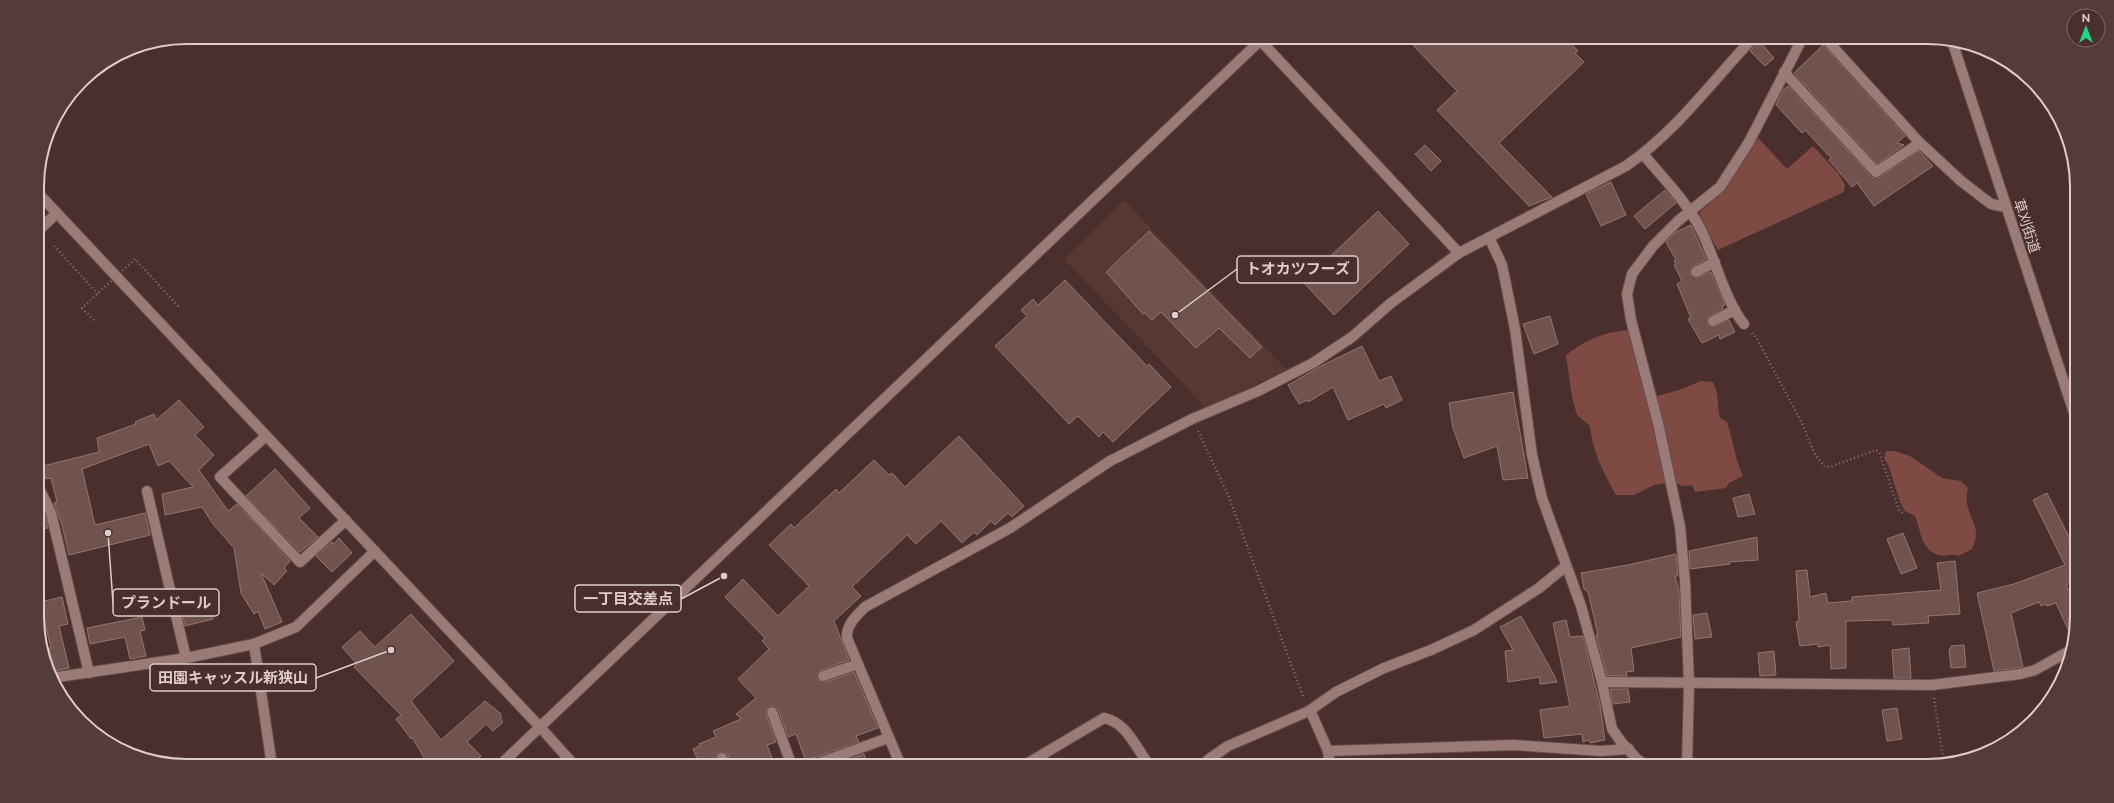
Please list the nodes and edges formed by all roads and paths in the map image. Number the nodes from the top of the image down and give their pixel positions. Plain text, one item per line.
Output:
1 (1257, 44) edge
2 (1267, 44) edge
3 (1748, 44) edge
4 (1799, 44) edge
5 (1830, 44) edge
6 (1954, 47) edge
7 (1784, 72) junction
8 (1920, 143) junction
9 (1643, 154) junction
10 (44, 199) edge
11 (2006, 207) junction
12 (1691, 211) junction
13 (58, 213) junction
14 (44, 226) edge
15 (1489, 237) junction
16 (54, 246) dead end
17 (1459, 253) junction
18 (1715, 262) junction
19 (1696, 272) dead end
20 (98, 294) junction
21 (179, 307) dead end
22 (1735, 310) junction
23 (94, 320) dead end
24 (1713, 320) dead end
25 (1744, 324) joint
26 (2070, 401) edge
27 (1192, 419) junction
28 (266, 436) junction
29 (147, 491) dead end
30 (44, 498) edge
31 (1904, 514) dead end
32 (346, 520) junction
33 (375, 551) junction
34 (1566, 566) junction
35 (254, 644) junction
36 (2065, 653) edge
37 (186, 658) junction
38 (858, 664) junction
39 (89, 673) junction
40 (823, 676) dead end
41 (58, 677) edge
42 (1602, 682) junction
43 (1690, 684) junction
44 (1932, 685) junction
45 (1310, 710) junction
46 (772, 712) dead end
47 (540, 727) junction
48 (888, 738) junction
49 (1629, 750) junction
50 (1328, 751) junction
51 (1943, 758) edge
52 (271, 759) edge
53 (506, 759) edge
54 (569, 759) edge
55 (789, 759) edge
56 (830, 759) edge
57 (898, 759) edge
58 (1035, 759) edge
59 (1145, 759) edge
60 (1209, 759) edge
61 (1329, 759) edge
62 (1637, 759) edge
63 (1686, 759) edge

1 - 47 street
2 - 17 street
3 - 9 street
4 - 7 street
5 - 8 street
6 - 11 street, 草刈街道
7 - 8 street
7 - 12 street
8 - 11 street
9 - 12 street
9 - 15 street
10 - 13 street
11 - 26 street, 草刈街道
12 - 18 street
12 - 43 street
13 - 14 street
13 - 28 street
15 - 17 street
15 - 34 street
16 - 20 path
17 - 27 street
18 - 19 street
18 - 22 street
20 - 21 path, bridge
20 - 23 path, bridge
22 - 24 street
22 - 25 street
25 - 31 path
27 - 38 street
27 - 45 path
28 - 32 street
28 - 32 street
29 - 37 street
30 - 39 street
32 - 33 street
33 - 35 street
33 - 47 street
34 - 42 street
34 - 45 street
35 - 37 street
35 - 52 street
36 - 44 street
37 - 39 street
38 - 40 street
38 - 48 street
39 - 41 street
42 - 43 street
42 - 49 street
43 - 44 street
43 - 63 street
44 - 51 path
45 - 50 street
45 - 60 street
46 - 55 street
47 - 53 street
47 - 54 street
48 - 56 street
48 - 57 street
49 - 50 street
49 - 62 street
50 - 61 street
58 - 59 street

